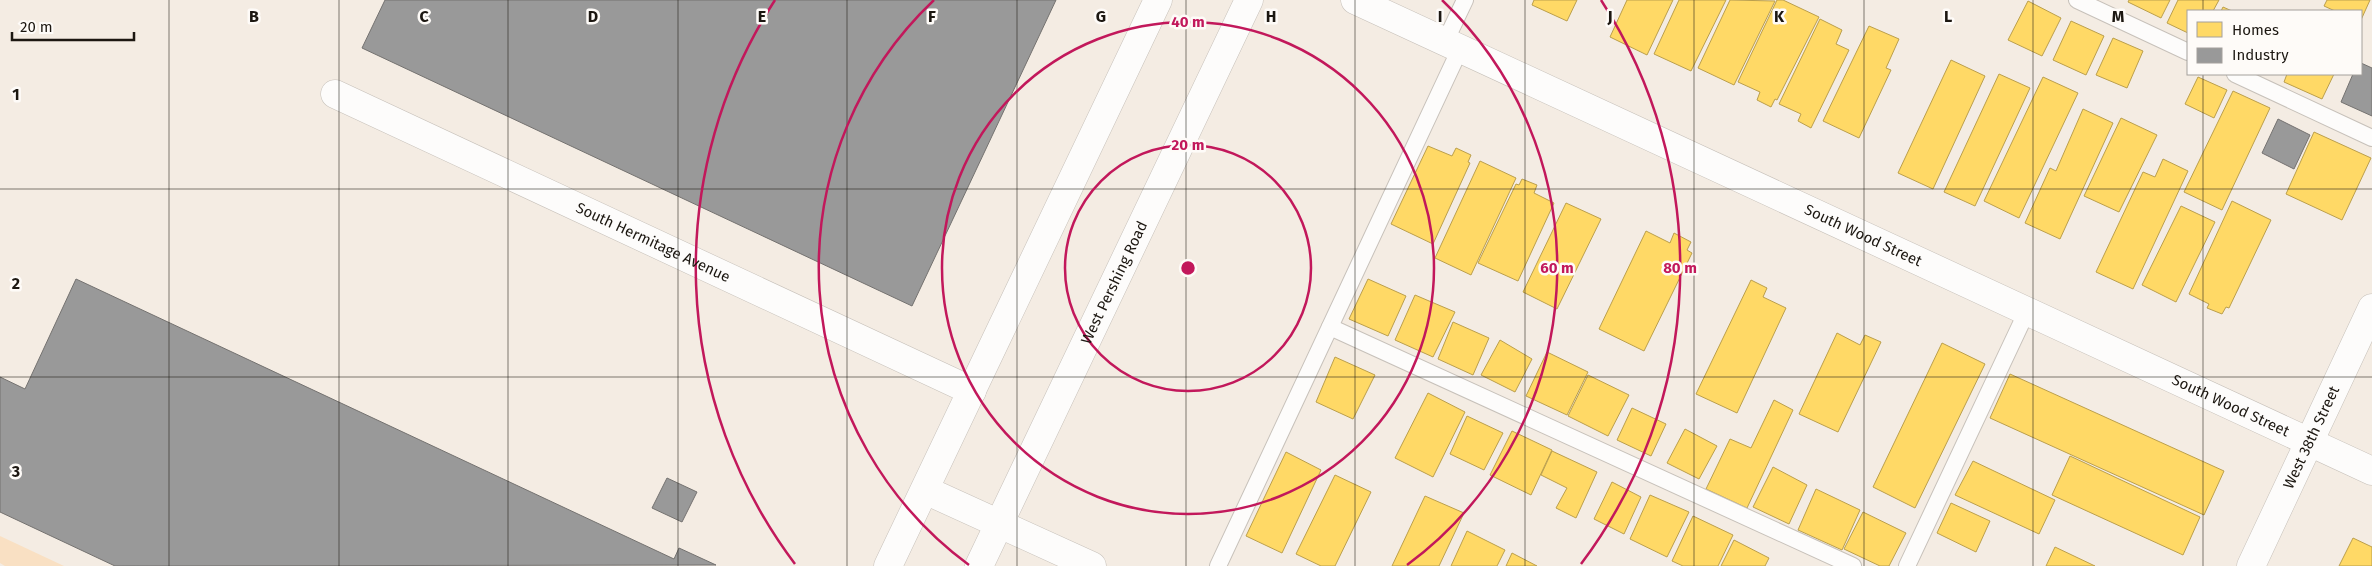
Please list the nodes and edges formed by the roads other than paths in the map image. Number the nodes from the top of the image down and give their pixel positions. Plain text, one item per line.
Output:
1 (1158, 0) edge
2 (1249, 0) edge
3 (1355, 0) edge
4 (1465, 0) edge
5 (2076, 0) edge
6 (1453, 46) junction
7 (2187, 52) edge
8 (2237, 75) edge
9 (335, 94) dead end
10 (2372, 138) edge
11 (2372, 308) edge
12 (2027, 311) junction
13 (1330, 327) junction
14 (972, 391) junction
15 (2309, 442) junction
16 (2372, 472) edge
17 (925, 490) junction
18 (1000, 524) junction
19 (888, 566) edge
20 (979, 566) edge
21 (1092, 566) edge
22 (1218, 566) edge
23 (1853, 566) edge
24 (1907, 566) edge
25 (2251, 566) edge

1 - 14 street
2 - 18 street, West Pershing Road
3 - 6 street, South Wood Street
4 - 6 lane
5 - 7 lane
6 - 12 street, South Wood Street
6 - 13 lane
8 - 10 lane
9 - 14 street, South Hermitage Avenue
11 - 15 street, West 38th Street
12 - 15 street, South Wood Street
12 - 24 lane
13 - 22 lane
13 - 23 lane
14 - 17 street
15 - 16 street, South Wood Street
15 - 25 street, West 38th Street
17 - 18 street
17 - 19 street
18 - 20 street, West Pershing Road
18 - 21 street

